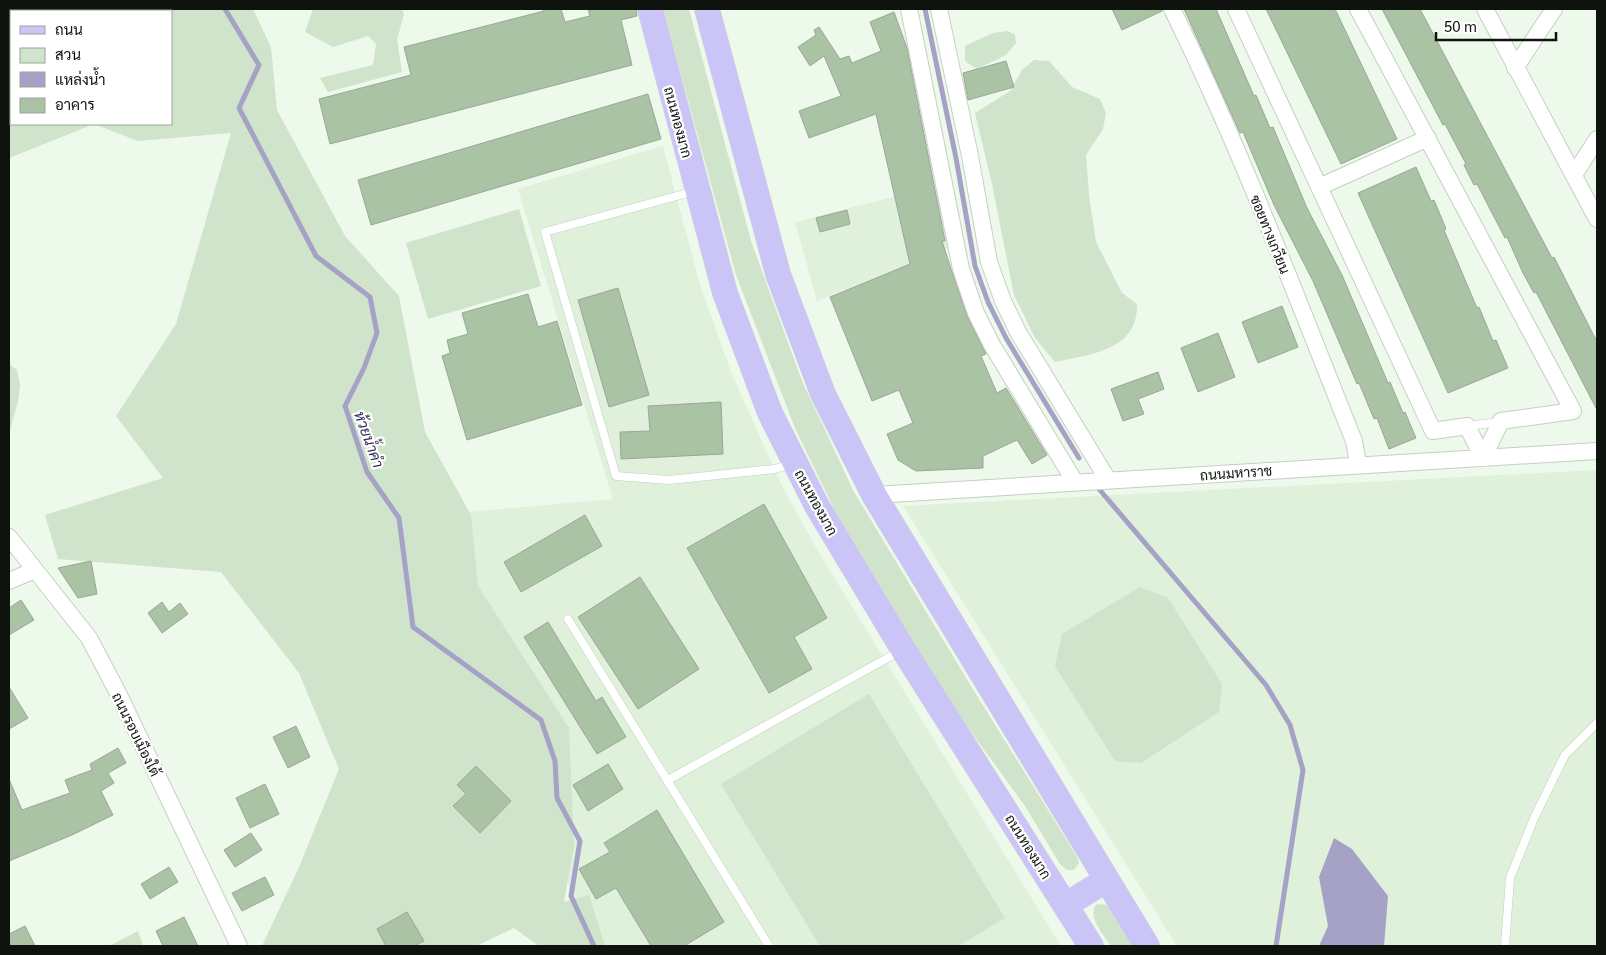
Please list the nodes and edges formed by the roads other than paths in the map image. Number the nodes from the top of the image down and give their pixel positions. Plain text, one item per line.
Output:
1 (650, 9) edge
2 (707, 9) edge
3 (910, 9) edge
4 (939, 9) edge
5 (1172, 9) edge
6 (1236, 9) edge
7 (1358, 9) edge
8 (1486, 9) edge
9 (1554, 9) edge
10 (1516, 68) junction
11 (1428, 138) junction
12 (1597, 139) edge
13 (1574, 175) junction
14 (1319, 187) junction
15 (697, 190) junction
16 (1597, 219) edge
17 (1501, 422) junction
18 (1467, 426) junction
19 (1597, 451) edge
20 (1483, 458) junction
21 (795, 462) junction
22 (1358, 464) junction
23 (1108, 480) junction
24 (1075, 482) junction
25 (874, 495) junction
26 (9, 537) edge
27 (35, 570) junction
28 (9, 581) edge
29 (568, 619) dead end
30 (903, 649) junction
31 (1597, 723) edge
32 (668, 780) junction
33 (1106, 880) junction
34 (1066, 905) junction
35 (239, 946) edge
36 (769, 946) edge
37 (1091, 946) edge
38 (1148, 946) edge
39 (1505, 946) edge

1 - 15 main road, ถนนทองมาก
2 - 25 main road
3 - 24 street
4 - 23 street
5 - 22 street, ซอยทางเกวียน
6 - 14 street
7 - 11 street
8 - 10 street
9 - 10 street
10 - 13 street
11 - 14 street
11 - 17 street
12 - 13 street
13 - 16 street
14 - 18 street
15 - 21 main road, ถนนทองมาก
15 - 21 lane
17 - 18 lane
17 - 20 street
18 - 20 street
19 - 20 street, ถนนมหาราช
20 - 22 street, ถนนมหาราช
21 - 30 main road, ถนนทองมาก
22 - 23 street, ถนนมหาราช
23 - 24 street, ถนนมหาราช
24 - 25 street, ถนนมหาราช
25 - 33 main road
26 - 27 street, ถนนรอบเมืองใต้
27 - 28 street
27 - 35 street, ถนนรอบเมืองใต้
29 - 32 lane
30 - 32 lane
30 - 34 main road, ถนนทองมาก
31 - 39 lane
32 - 36 lane
33 - 34 main road
33 - 38 main road
34 - 37 main road, ถนนทองมาก

